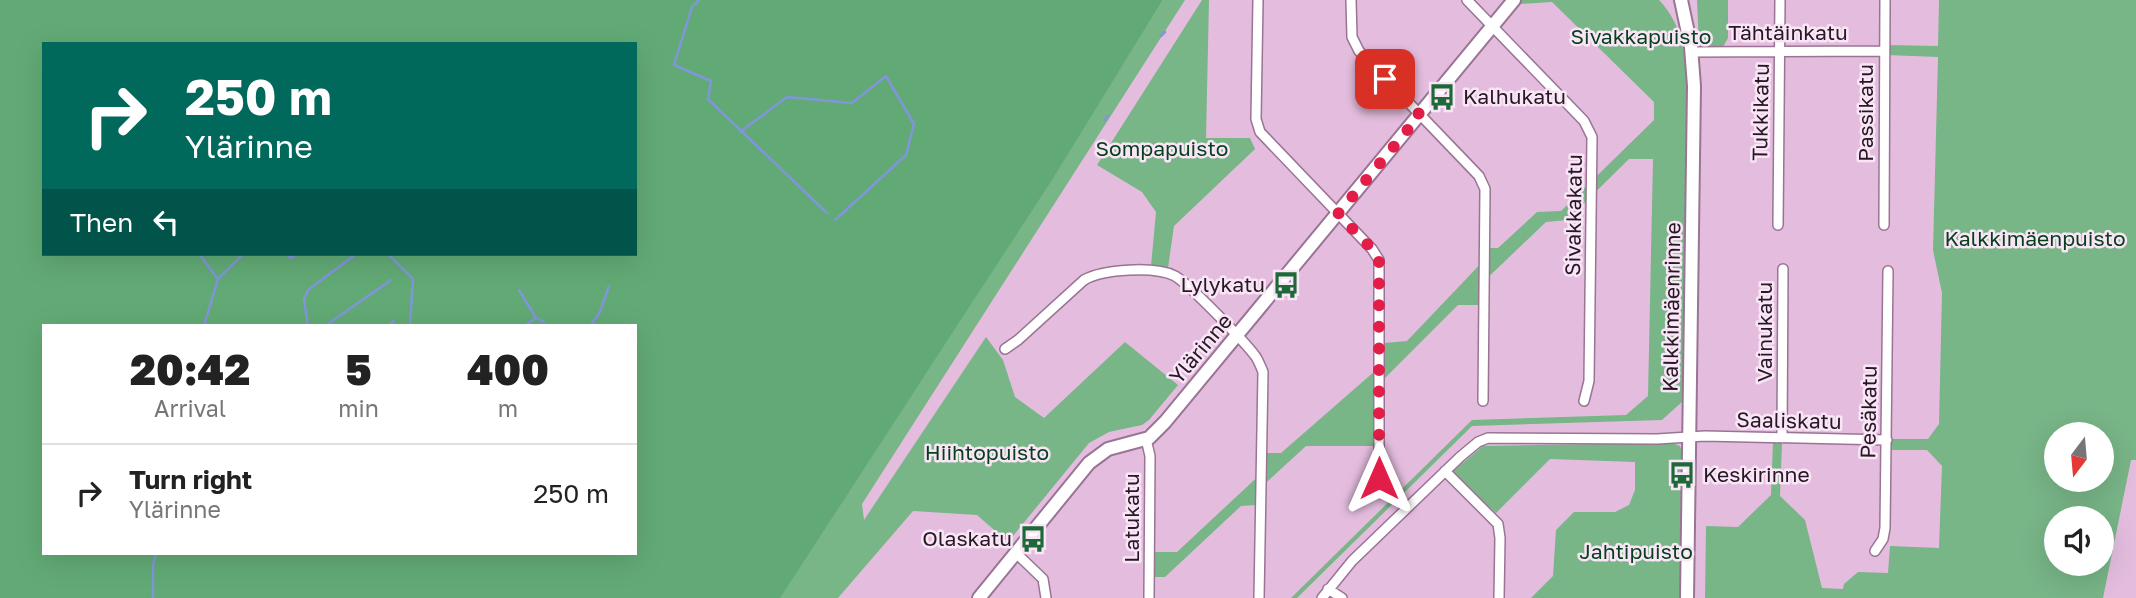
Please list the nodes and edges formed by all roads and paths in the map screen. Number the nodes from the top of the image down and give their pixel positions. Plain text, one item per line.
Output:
1 (1258, 0) edge
2 (1351, 0) edge
3 (1467, 0) edge
4 (1514, 0) edge
5 (1670, 0) edge
6 (1681, 0) edge
7 (1780, 0) edge
8 (1885, 0) edge
9 (1685, 17) junction
10 (1493, 27) junction
11 (1780, 50) junction
12 (1884, 51) junction
13 (1691, 52) junction
14 (1420, 115) junction
15 (1338, 214) junction
16 (1778, 225) dead end
17 (1884, 225) dead end
18 (1783, 269) dead end
19 (1888, 271) dead end
20 (1236, 337) junction
21 (1005, 349) dead end
22 (1483, 401) dead end
23 (1584, 401) dead end
24 (1690, 437) junction
25 (1782, 438) junction
26 (1146, 439) junction
27 (1887, 440) junction
28 (1445, 471) junction
29 (1382, 484) dead end
30 (1875, 551) dead end
31 (1017, 554) junction
32 (1328, 589) junction
33 (979, 598) edge
34 (1046, 598) edge
35 (1149, 598) edge
36 (1259, 598) edge
37 (1322, 598) edge
38 (1342, 598) edge
39 (1499, 598) edge
40 (1687, 598) edge

1 - 15 street
2 - 14 street
3 - 10 street, Sivakkakatu
4 - 10 street, Ylärinne
5 - 9 street
6 - 9 street, Kalkkimäenrinne
7 - 11 street, Tukkikatu
8 - 12 street, Passikatu
9 - 13 street, Kalkkimäenrinne
10 - 14 street, Ylärinne
10 - 23 street, Sivakkakatu
11 - 12 street, Tähtäinkatu
11 - 13 street, Tähtäinkatu
11 - 16 street, Tukkikatu
12 - 17 street, Passikatu
13 - 24 street, Kalkkimäenrinne
14 - 15 street, Ylärinne
14 - 22 street
15 - 20 street, Ylärinne
15 - 29 street
18 - 25 street, Vainukatu
19 - 27 street, Pesäkatu
20 - 21 street
20 - 26 street, Ylärinne
20 - 36 street
24 - 25 street, Saaliskatu
24 - 28 street
24 - 40 street, Kalkkimäenrinne
25 - 27 street, Saaliskatu
26 - 31 street, Ylärinne
26 - 35 street, Latukatu
27 - 30 street, Pesäkatu
28 - 32 street
28 - 39 street
31 - 33 street, Ylärinne
31 - 34 street
32 - 37 street
32 - 38 street

